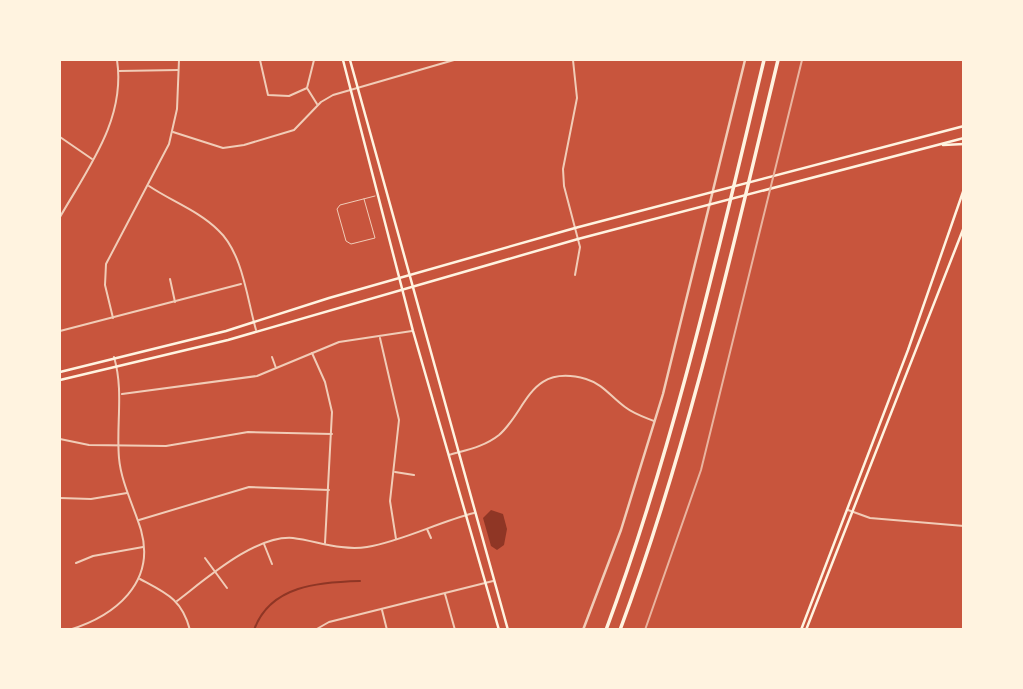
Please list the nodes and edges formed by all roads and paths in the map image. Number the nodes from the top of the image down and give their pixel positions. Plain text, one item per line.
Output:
1 (117, 60) edge
2 (179, 60) edge
3 (260, 60) edge
4 (314, 60) edge
5 (343, 60) edge
6 (350, 60) edge
7 (454, 60) edge
8 (573, 60) edge
9 (745, 60) edge
10 (764, 60) edge
11 (778, 60) edge
12 (180, 70) junction
13 (118, 71) junction
14 (358, 87) junction
15 (307, 88) junction
16 (351, 89) junction
17 (318, 105) junction
18 (964, 126) edge
19 (173, 132) junction
20 (60, 136) edge
21 (964, 138) edge
22 (964, 144) edge
23 (937, 146) junction
24 (93, 159) junction
25 (149, 186) junction
26 (964, 189) edge
27 (386, 192) junction
28 (376, 195) junction
29 (364, 199) junction
30 (60, 217) edge
31 (964, 227) edge
32 (575, 228) junction
33 (578, 239) junction
34 (575, 275) dead end
35 (409, 276) junction
36 (170, 279) dead end
37 (399, 279) junction
38 (243, 284) junction
39 (413, 289) junction
40 (402, 291) junction
41 (175, 302) junction
42 (113, 318) junction
43 (254, 322) junction
44 (256, 330) junction
45 (60, 331) edge
46 (413, 331) junction
47 (380, 337) junction
48 (312, 352) junction
49 (272, 356) dead end
50 (114, 357) junction
51 (116, 366) junction
52 (276, 369) junction
53 (60, 372) edge
54 (60, 380) edge
55 (121, 394) junction
56 (655, 421) junction
57 (332, 435) junction
58 (60, 439) edge
59 (119, 446) junction
60 (457, 452) junction
61 (449, 455) junction
62 (394, 472) junction
63 (414, 475) dead end
64 (329, 489) junction
65 (128, 492) junction
66 (60, 498) edge
67 (847, 510) junction
68 (852, 512) junction
69 (474, 513) junction
70 (465, 515) junction
71 (138, 520) junction
72 (964, 526) edge
73 (427, 527) junction
74 (431, 538) dead end
75 (396, 539) junction
76 (264, 543) junction
77 (325, 544) junction
78 (144, 547) junction
79 (205, 558) dead end
80 (76, 563) dead end
81 (272, 564) dead end
82 (215, 573) junction
83 (139, 578) junction
84 (494, 580) junction
85 (485, 583) junction
86 (227, 588) dead end
87 (445, 593) junction
88 (177, 601) junction
89 (382, 608) junction
90 (69, 629) edge
91 (190, 629) edge
92 (315, 629) edge
93 (387, 629) edge
94 (455, 629) edge
95 (499, 629) edge
96 (508, 629) edge
97 (583, 629) edge
98 (606, 629) edge
99 (620, 629) edge
100 (801, 629) edge
101 (806, 629) edge

1 - 13 street
2 - 12 street
3 - 15 street
4 - 15 street
5 - 16 main road
6 - 14 main road
7 - 14 street
8 - 32 street
9 - 56 street
10 - 98 highway
11 - 99 highway
12 - 13 street
12 - 19 street
13 - 24 street
14 - 16 street
14 - 27 main road
15 - 17 street
16 - 17 street
16 - 28 main road
17 - 19 street
18 - 32 main road
19 - 25 street
20 - 24 street
21 - 23 main road
22 - 23 main road
23 - 33 main road
24 - 30 street
25 - 38 street
25 - 42 street
26 - 67 main road
27 - 28 lane
27 - 35 main road
28 - 29 lane
28 - 37 main road
29 - 29 lane
31 - 68 main road
32 - 33 street
32 - 35 main road
33 - 34 street
33 - 39 main road
35 - 37 main road
35 - 39 main road
36 - 41 street
37 - 40 main road
37 - 43 main road
38 - 41 street
38 - 43 street
39 - 40 main road
39 - 60 main road
40 - 44 main road
40 - 46 main road
41 - 42 street
42 - 45 street
43 - 44 street
43 - 50 main road
44 - 51 main road
46 - 47 street
46 - 61 main road
47 - 48 street
47 - 62 street
48 - 52 street
48 - 57 street
49 - 52 street
50 - 51 street
50 - 53 main road
51 - 54 main road
51 - 55 street
52 - 55 street
55 - 59 street
56 - 60 street
56 - 97 street
57 - 59 street
57 - 64 street
58 - 59 street
59 - 65 street
60 - 61 street
60 - 69 main road
61 - 70 main road
62 - 63 street
62 - 75 street
64 - 71 street
64 - 77 street
65 - 66 street
65 - 71 street
67 - 68 street
67 - 100 main road
68 - 72 street
68 - 101 main road
69 - 70 street
69 - 84 main road
70 - 73 street
70 - 85 main road
71 - 78 street
73 - 74 street
73 - 75 street
75 - 77 street
76 - 77 street
76 - 81 street
76 - 82 street
78 - 80 street
78 - 83 street
79 - 82 street
82 - 86 street
82 - 88 street
83 - 88 street
83 - 90 street
84 - 85 street
84 - 96 main road
85 - 87 street
85 - 95 main road
87 - 89 street
87 - 94 street
88 - 91 street
89 - 92 street
89 - 93 street

